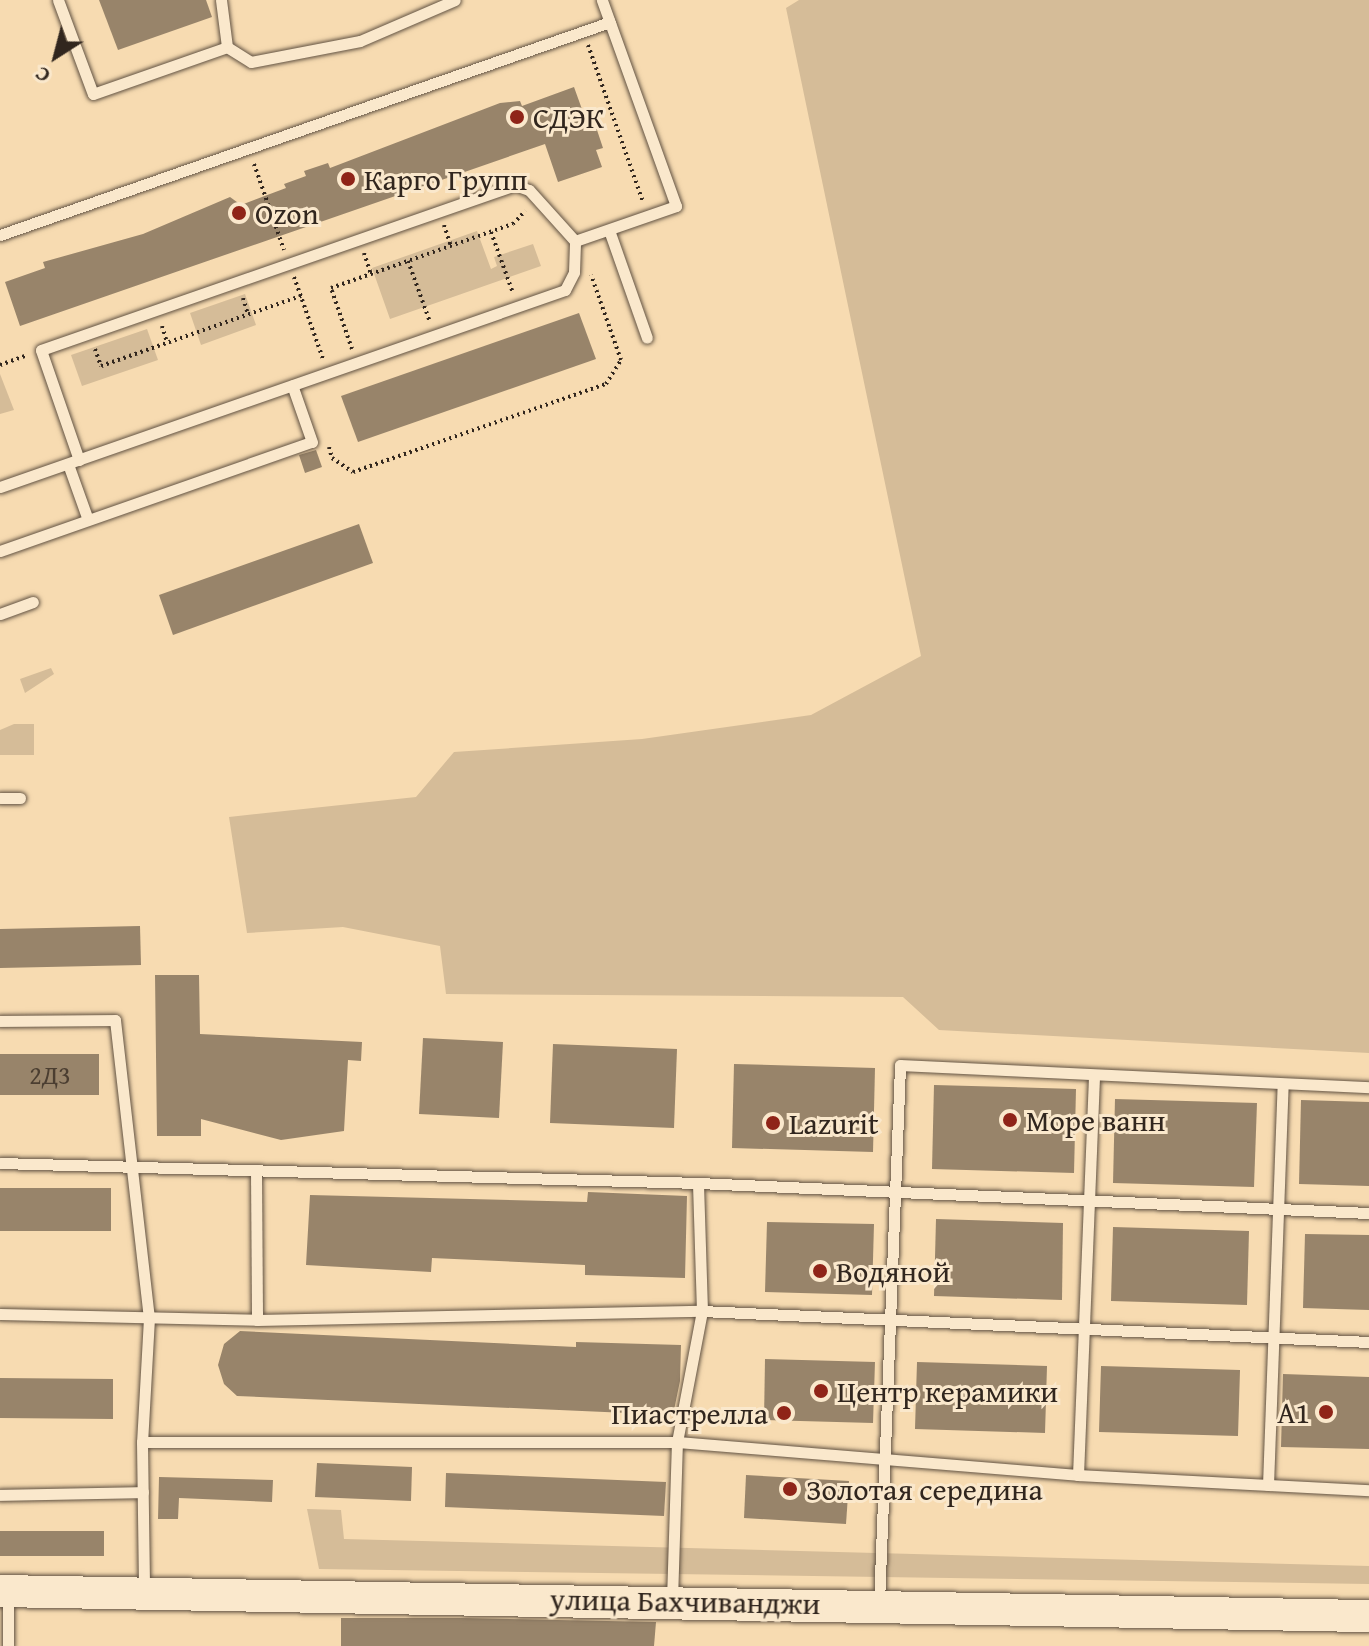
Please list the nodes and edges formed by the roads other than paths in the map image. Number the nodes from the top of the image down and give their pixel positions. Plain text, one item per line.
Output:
1 (58, 0) edge
2 (221, 0) edge
3 (455, 0) edge
4 (602, 0) edge
5 (610, 22) junction
6 (227, 47) junction
7 (609, 230) junction
8 (0, 235) edge
9 (577, 241) junction
10 (647, 338) dead end
11 (292, 385) junction
12 (73, 462) junction
13 (0, 487) edge
14 (88, 520) junction
15 (0, 551) edge
16 (33, 602) dead end
17 (0, 614) edge
18 (0, 798) edge
19 (20, 798) dead end
20 (0, 1021) edge
21 (1094, 1075) junction
22 (1283, 1084) junction
23 (1369, 1087) edge
24 (0, 1163) edge
25 (131, 1167) junction
26 (256, 1171) junction
27 (698, 1183) junction
28 (896, 1194) junction
29 (1090, 1201) junction
30 (1279, 1210) junction
31 (1369, 1213) edge
32 (702, 1311) junction
33 (0, 1314) edge
34 (149, 1318) junction
35 (257, 1320) junction
36 (890, 1323) junction
37 (1085, 1329) junction
38 (1270, 1338) junction
39 (1369, 1342) edge
40 (142, 1442) junction
41 (677, 1442) junction
42 (884, 1460) junction
43 (1078, 1475) junction
44 (1268, 1485) junction
45 (1369, 1490) edge
46 (143, 1492) junction
47 (0, 1495) edge
48 (4, 1590) edge
49 (144, 1594) junction
50 (672, 1601) junction
51 (879, 1603) junction
52 (1369, 1616) edge
53 (8, 1646) edge

1 - 6 lane
2 - 6 lane
3 - 6 lane
4 - 5 lane
5 - 7 lane
5 - 8 lane
7 - 9 lane
7 - 10 lane
9 - 11 lane
9 - 12 lane
11 - 12 lane
11 - 14 lane
12 - 13 lane
12 - 14 lane
14 - 15 lane
16 - 17 lane
18 - 19 lane
20 - 25 lane
21 - 22 lane
21 - 28 lane
21 - 29 lane
22 - 23 lane
22 - 30 lane
24 - 25 lane
25 - 26 lane
25 - 34 lane
26 - 27 lane
26 - 35 lane
27 - 28 lane
27 - 32 lane
28 - 29 lane
28 - 36 lane
29 - 30 lane
29 - 37 lane
30 - 31 lane
30 - 38 lane
32 - 35 lane
32 - 36 lane
32 - 41 lane
33 - 34 lane
34 - 35 lane
34 - 40 lane
36 - 37 lane
36 - 42 lane
37 - 38 lane
37 - 43 lane
38 - 39 lane
38 - 44 lane
40 - 41 lane
40 - 46 lane
41 - 42 lane
41 - 50 lane
42 - 43 lane
42 - 51 lane
43 - 44 lane
44 - 45 lane
46 - 47 lane
46 - 49 lane
48 - 49 main road, улица Бахчиванджи
48 - 53 lane
49 - 50 main road, улица Бахчиванджи
50 - 51 main road, улица Бахчиванджи
51 - 52 main road, улица Бахчиванджи

